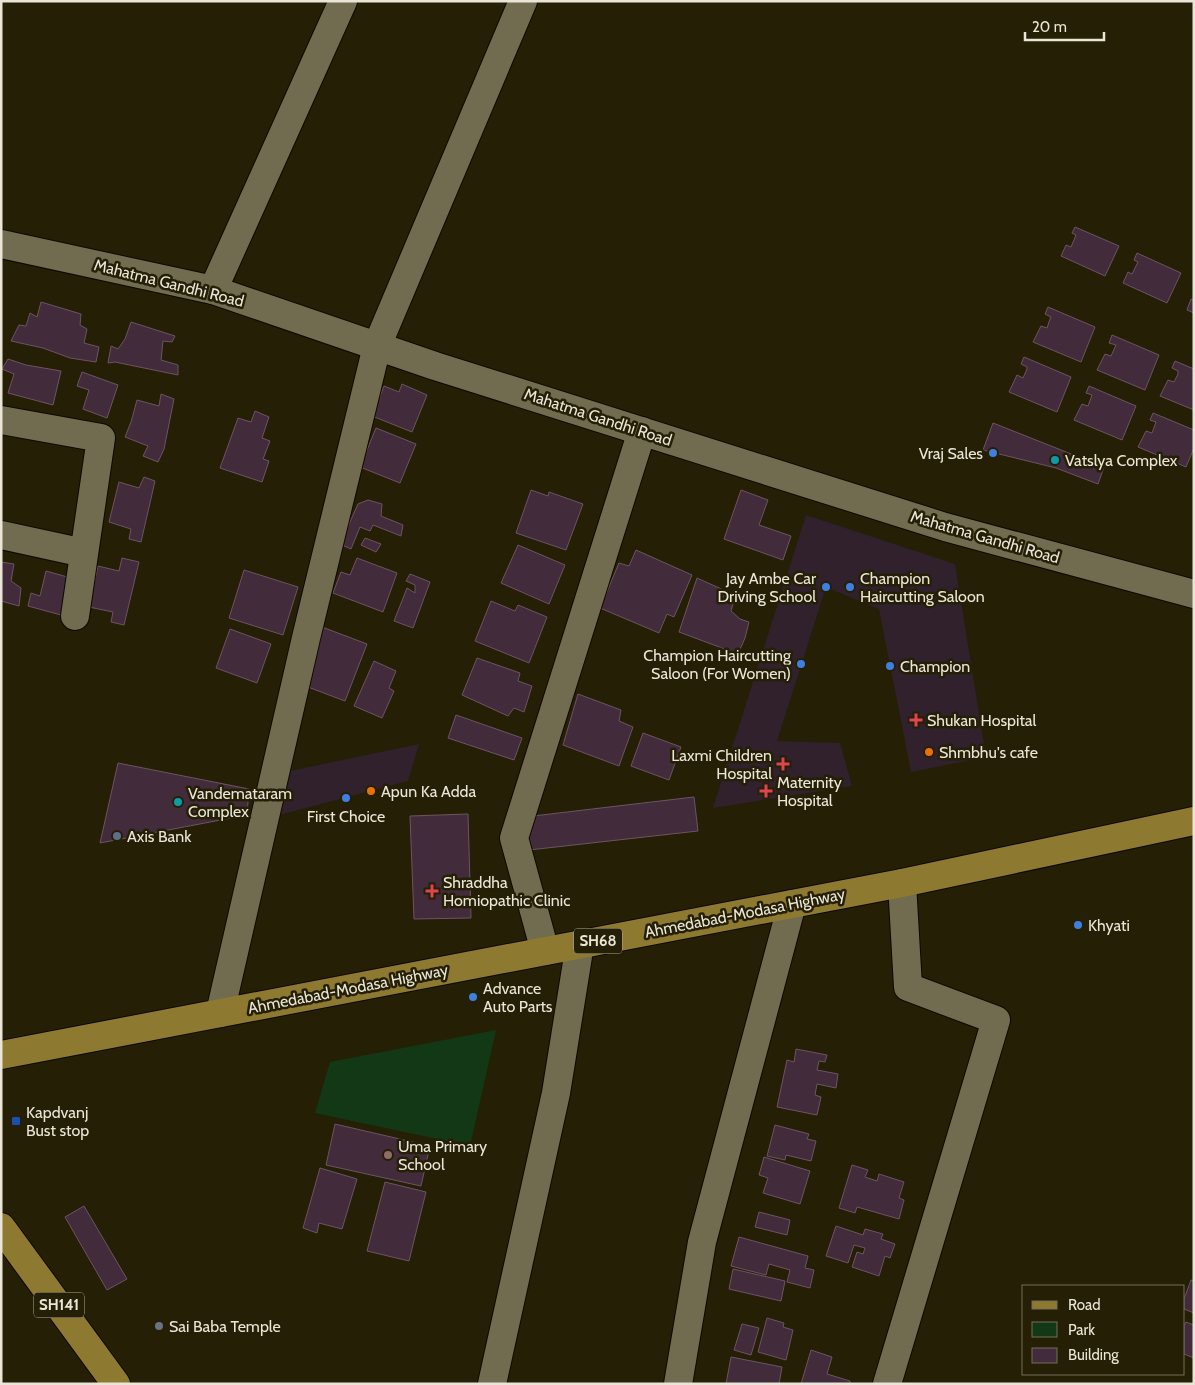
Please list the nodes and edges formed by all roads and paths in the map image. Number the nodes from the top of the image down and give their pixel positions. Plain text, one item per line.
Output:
1 (343, 1) edge
2 (523, 1) edge
3 (1, 244) edge
4 (213, 290) junction
5 (377, 346) junction
6 (1, 420) edge
7 (642, 431) junction
8 (1, 535) edge
9 (84, 553) junction
10 (1194, 594) edge
11 (75, 616) dead end
12 (1194, 821) edge
13 (902, 883) junction
14 (792, 904) junction
15 (580, 944) junction
16 (545, 951) junction
17 (220, 1014) junction
18 (1, 1056) edge
19 (1, 1227) edge
20 (116, 1384) edge
21 (492, 1384) edge
22 (678, 1384) edge
23 (887, 1384) edge

1 - 4 street
2 - 5 street
3 - 4 street, Mahatma Gandhi Road
4 - 5 street, Mahatma Gandhi Road
5 - 7 street, Mahatma Gandhi Road
5 - 17 street
6 - 9 street
7 - 10 street, Mahatma Gandhi Road
7 - 16 street
8 - 9 street
9 - 11 street
12 - 13 main road, Ahmedabad-Modasa Highway / SH68
13 - 14 main road, Ahmedabad-Modasa Highway / SH68
13 - 23 street
14 - 15 main road, Ahmedabad-Modasa Highway / SH68
14 - 22 street
15 - 16 main road, Ahmedabad-Modasa Highway / SH68
15 - 21 street
16 - 17 main road, Ahmedabad-Modasa Highway / SH68
17 - 18 main road, Ahmedabad-Modasa Highway / SH68
19 - 20 main road, SH141

